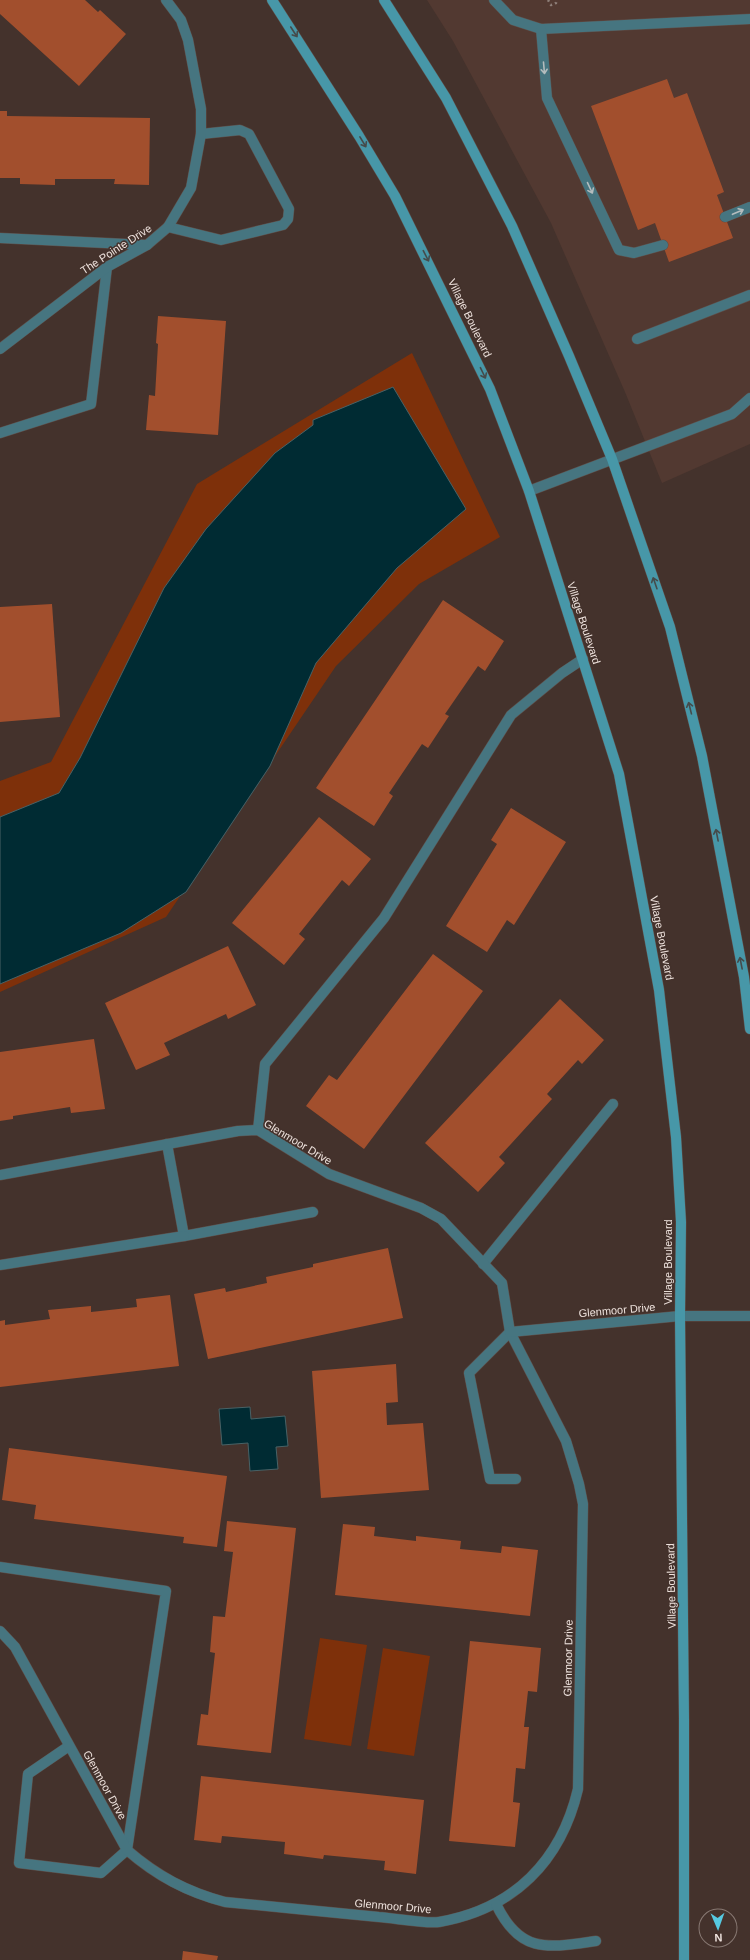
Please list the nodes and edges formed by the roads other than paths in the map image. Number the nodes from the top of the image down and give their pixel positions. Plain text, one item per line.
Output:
1 (166, 0) edge
2 (272, 0) edge
3 (384, 0) edge
4 (494, 0) edge
5 (750, 19) edge
6 (541, 29) junction
7 (200, 134) junction
8 (750, 207) edge
9 (725, 217) dead end
10 (168, 227) junction
11 (0, 238) edge
12 (147, 245) junction
13 (663, 245) dead end
14 (107, 267) junction
15 (750, 295) edge
16 (637, 339) dead end
17 (0, 349) edge
18 (750, 398) edge
19 (0, 433) edge
20 (612, 459) junction
21 (529, 491) junction
22 (583, 659) junction
23 (750, 1029) edge
24 (614, 1104) dead end
25 (258, 1130) junction
26 (167, 1144) junction
27 (0, 1175) edge
28 (313, 1212) dead end
29 (184, 1236) junction
30 (484, 1264) junction
31 (0, 1265) edge
32 (680, 1316) junction
33 (750, 1316) edge
34 (510, 1332) junction
35 (516, 1479) dead end
36 (0, 1567) edge
37 (0, 1631) edge
38 (69, 1746) junction
39 (127, 1850) junction
40 (496, 1904) junction
41 (596, 1941) dead end
42 (684, 1960) edge

1 - 7 street, The Pointe Drive
2 -> 21 street, Village Boulevard
3 - 20 street
4 - 6 street
5 - 6 street
6 -> 13 street
7 - 10 street, The Pointe Drive
7 - 10 street
9 -> 8 street
10 - 12 street, The Pointe Drive
11 - 12 street
12 - 14 street, The Pointe Drive
14 - 17 street, The Pointe Drive
14 - 19 street
15 - 16 street
18 - 20 street
20 - 21 street
23 -> 20 street
21 - 22 street, Village Boulevard
22 - 25 street
22 - 32 street, Village Boulevard
24 - 30 street
25 - 26 street, Glenmoor Drive
25 - 30 street, Glenmoor Drive
26 - 27 street, Glenmoor Drive
26 - 29 street
28 - 29 street
29 - 31 street
30 - 34 street, Glenmoor Drive
32 - 33 street, Glenmoor Drive
32 - 34 street, Glenmoor Drive
32 - 42 street, Village Boulevard
34 - 35 street
34 - 40 street, Glenmoor Drive
36 - 39 street
37 - 38 street, Glenmoor Drive
38 - 39 street, Glenmoor Drive
38 - 39 street
39 - 40 street, Glenmoor Drive
40 - 41 street

